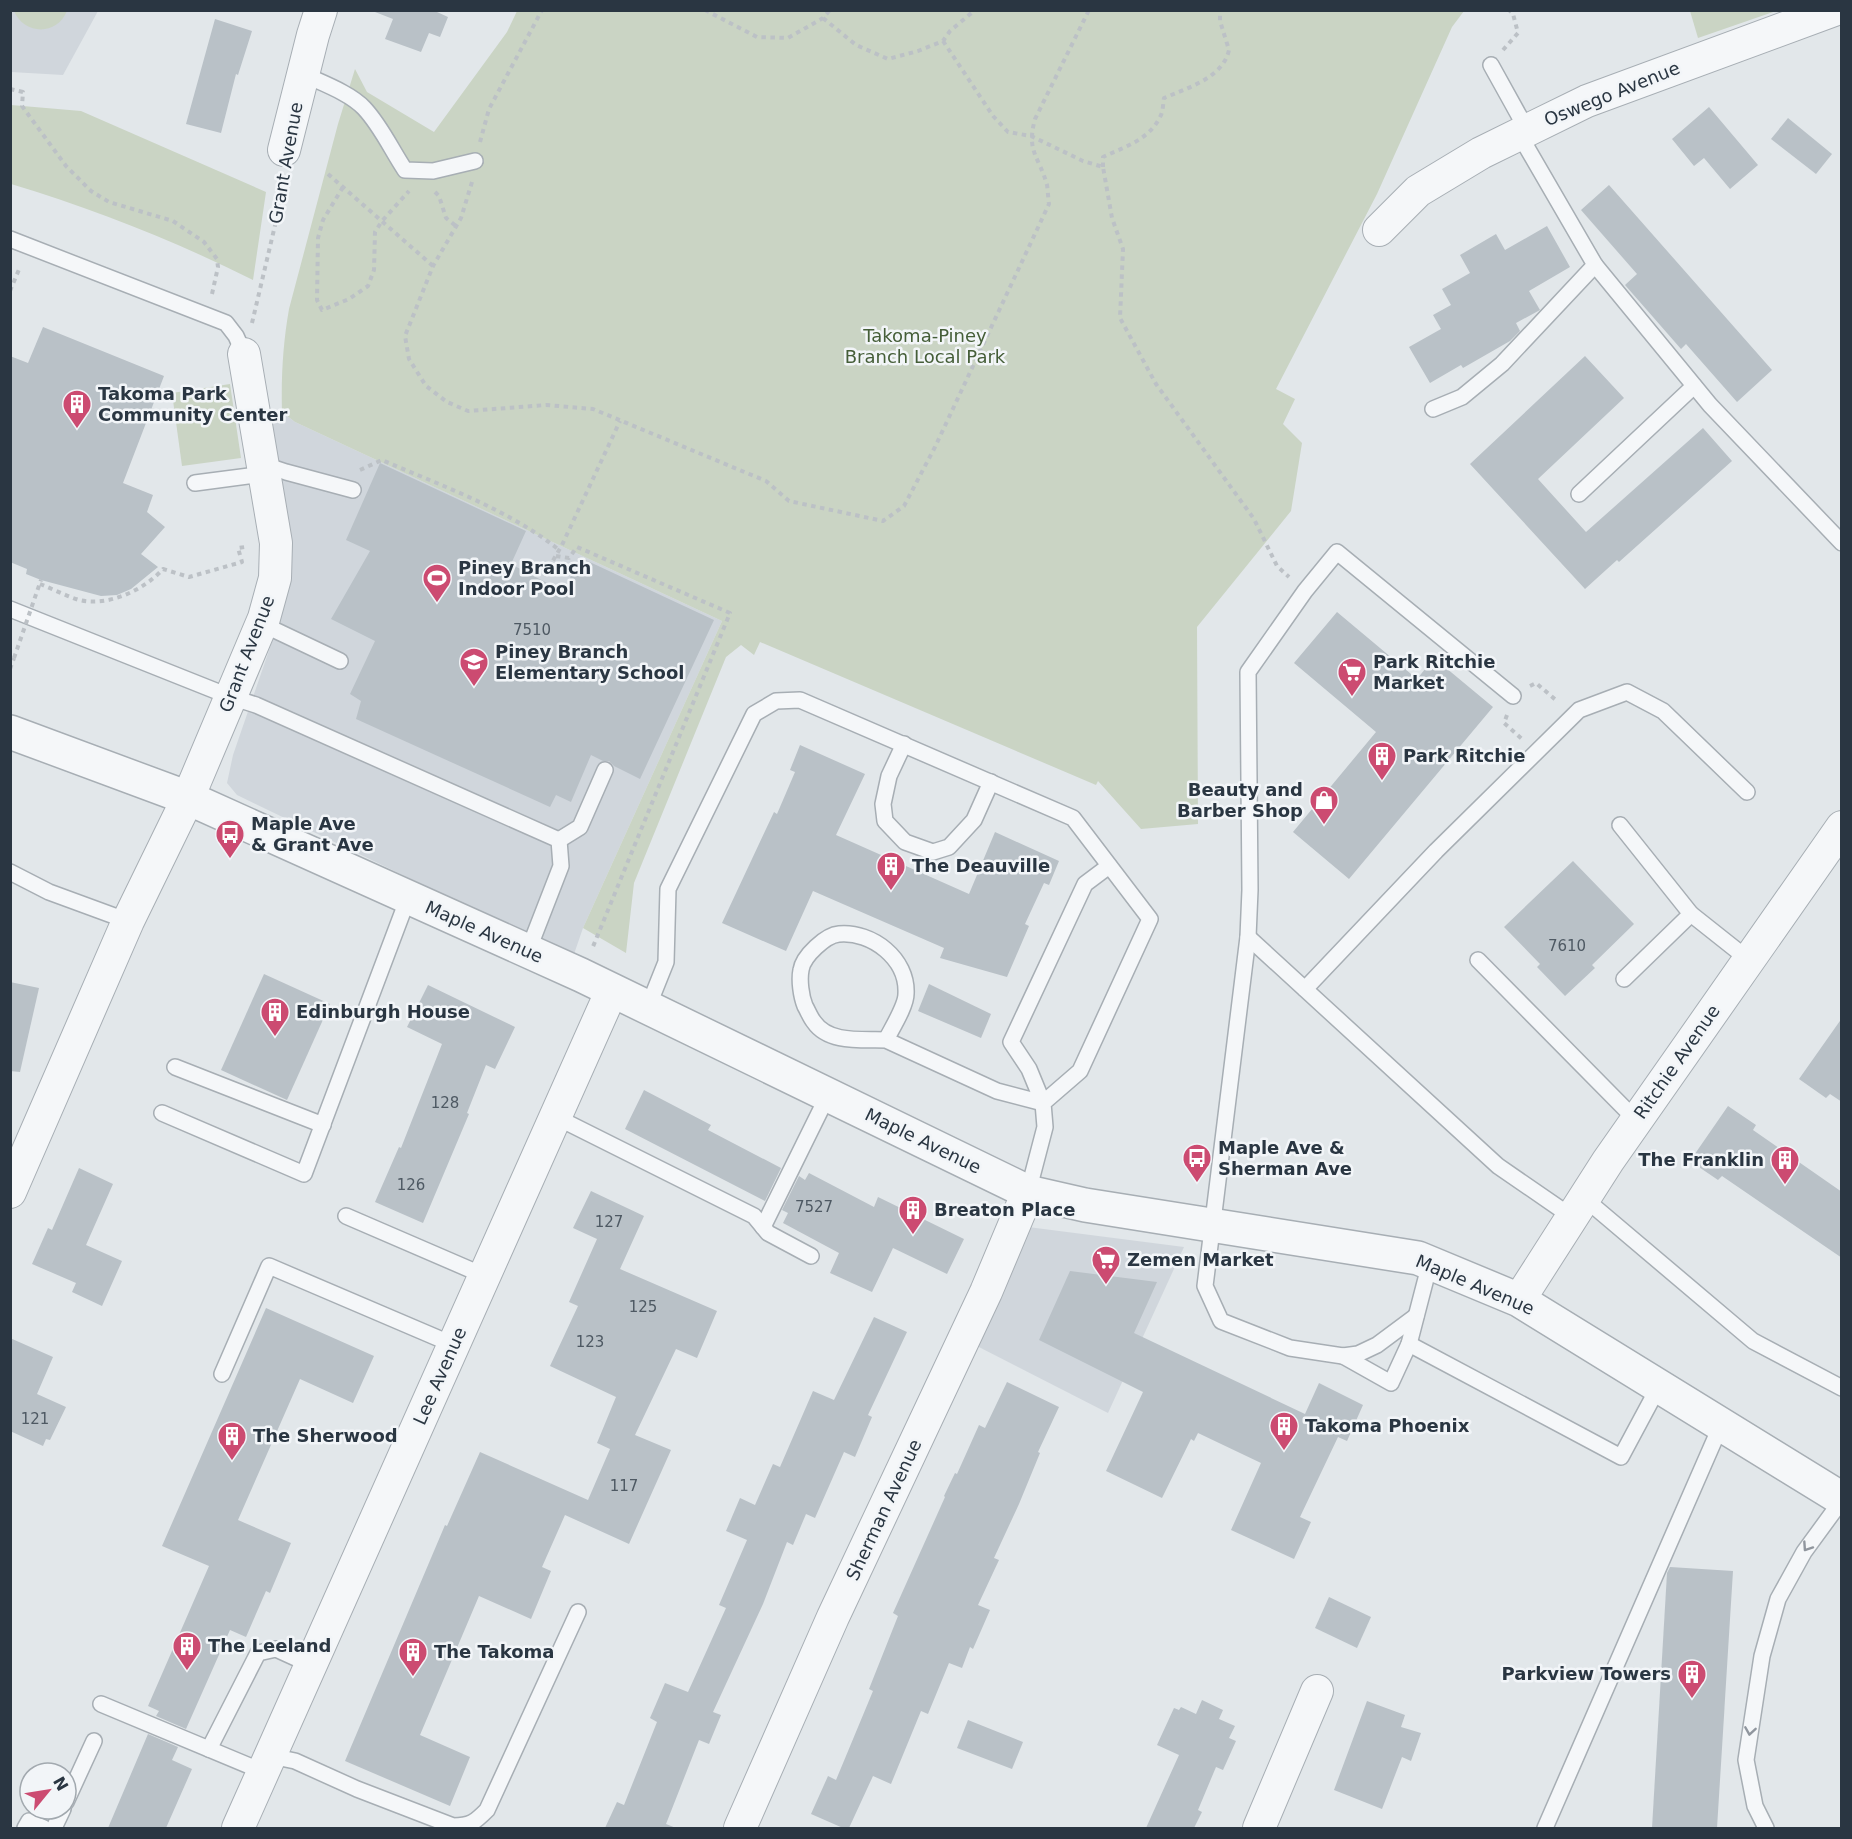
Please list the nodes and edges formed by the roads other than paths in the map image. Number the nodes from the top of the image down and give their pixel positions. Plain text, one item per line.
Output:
1 (321, 10) edge
2 (1828, 12) edge
3 (1491, 65) road end
4 (303, 74) junction
5 (1523, 132) junction
6 (284, 150) road end
7 (475, 161) road end
8 (1379, 230) dead end
9 (10, 239) edge
10 (1595, 265) junction
11 (244, 354) joint
12 (1694, 386) junction
13 (1433, 409) dead end
14 (263, 469) junction
15 (195, 483) dead end
16 (353, 490) dead end
17 (1579, 494) dead end
18 (1842, 543) edge
19 (10, 609) edge
20 (262, 624) junction
21 (340, 661) dead end
22 (1513, 696) dead end
23 (231, 698) junction
24 (10, 732) edge
25 (904, 744) junction
26 (605, 770) dead end
27 (991, 782) junction
28 (1747, 792) dead end
29 (188, 798) junction
30 (1620, 825) dead end
31 (1842, 827) edge
32 (559, 840) junction
33 (1109, 866) junction
34 (10, 872) edge
35 (408, 897) junction
36 (1691, 914) junction
37 (128, 921) junction
38 (1248, 937) junction
39 (528, 951) junction
40 (1478, 960) dead end
41 (1749, 960) junction
42 (1624, 979) dead end
43 (1305, 989) junction
44 (612, 990) junction
45 (648, 1007) junction
46 (886, 1040) junction
47 (175, 1067) dead end
48 (828, 1095) junction
49 (1043, 1103) junction
50 (162, 1113) dead end
51 (556, 1118) junction
52 (1636, 1120) junction
53 (322, 1125) junction
54 (10, 1192) edge
55 (1028, 1192) junction
56 (1578, 1208) junction
57 (346, 1216) dead end
58 (1211, 1226) junction
59 (763, 1227) junction
60 (811, 1256) dead end
61 (1430, 1263) junction
62 (485, 1276) junction
63 (1519, 1300) junction
64 (1416, 1316) junction
65 (1409, 1344) junction
66 (454, 1345) junction
67 (1343, 1356) junction
68 (222, 1374) dead end
69 (1659, 1386) junction
70 (1842, 1388) edge
71 (1721, 1425) junction
72 (1842, 1499) edge
73 (578, 1612) dead end
74 (311, 1665) junction
75 (1317, 1691) dead end
76 (101, 1704) dead end
77 (94, 1741) dead end
78 (209, 1749) junction
79 (267, 1764) junction
80 (78, 1776) edge
81 (25, 1828) edge
82 (44, 1828) edge
83 (238, 1828) edge
84 (740, 1828) edge
85 (1259, 1828) edge
86 (1545, 1828) edge
87 (1766, 1828) edge

1 - 4 street, Grant Avenue
2 - 5 street, Oswego Avenue
3 - 5 lane
4 - 6 street, Grant Avenue
4 - 7 lane
5 - 8 street, Oswego Avenue
5 - 10 lane
9 - 11 lane
10 - 12 lane
10 - 13 lane
11 - 14 street, Grant Avenue
12 - 17 lane
12 - 18 lane
14 - 15 lane
14 - 16 lane
14 - 20 street, Grant Avenue
19 - 23 lane
20 - 21 lane
20 - 23 street, Grant Avenue
22 - 38 lane
23 - 29 street, Grant Avenue
23 - 32 lane
24 - 29 street, Maple Avenue
25 - 27 lane
25 - 27 lane
25 - 45 lane
26 - 32 lane
27 - 33 lane
28 - 43 lane
29 - 35 street, Maple Avenue
29 - 37 street, Grant Avenue
30 - 36 lane
31 - 41 street, Ritchie Avenue
32 - 39 lane
33 - 49 lane
33 - 49 lane
34 - 37 lane
35 - 39 street, Maple Avenue
35 - 53 lane
36 - 41 lane
36 - 42 lane
37 - 54 street, Grant Avenue
38 - 43 lane
38 - 58 lane
39 - 44 street, Maple Avenue
40 - 52 lane
41 - 52 street, Ritchie Avenue
43 - 56 lane
44 - 45 street, Maple Avenue
44 - 51 street, Lee Avenue
45 - 48 street, Maple Avenue
46 - 46 lane
46 - 49 lane
47 - 53 lane
48 - 55 street, Maple Avenue
48 - 59 lane
49 - 55 lane
50 - 53 lane
51 - 59 lane
51 - 62 street, Lee Avenue
52 - 56 street, Ritchie Avenue
55 - 58 street, Maple Avenue
55 - 84 street, Sherman Avenue
56 - 63 street, Ritchie Avenue
56 - 70 lane
57 - 62 lane
58 - 61 street, Maple Avenue
58 - 67 lane
59 - 60 lane
61 - 63 street, Maple Avenue
61 - 64 lane
62 - 66 street, Lee Avenue
63 - 69 street, Maple Avenue
64 - 65 lane
64 - 67 lane
65 - 67 lane
65 - 69 lane
66 - 68 lane
66 - 74 street, Lee Avenue
69 - 71 street, Maple Avenue
71 - 72 street, Maple Avenue
71 - 86 lane
72 -> 87 lane
73 - 79 lane
74 - 78 lane
74 - 79 street, Lee Avenue
75 - 85 street
76 - 78 lane
77 - 80 lane
78 - 79 lane
79 - 83 street, Lee Avenue
81 - 82 lane

